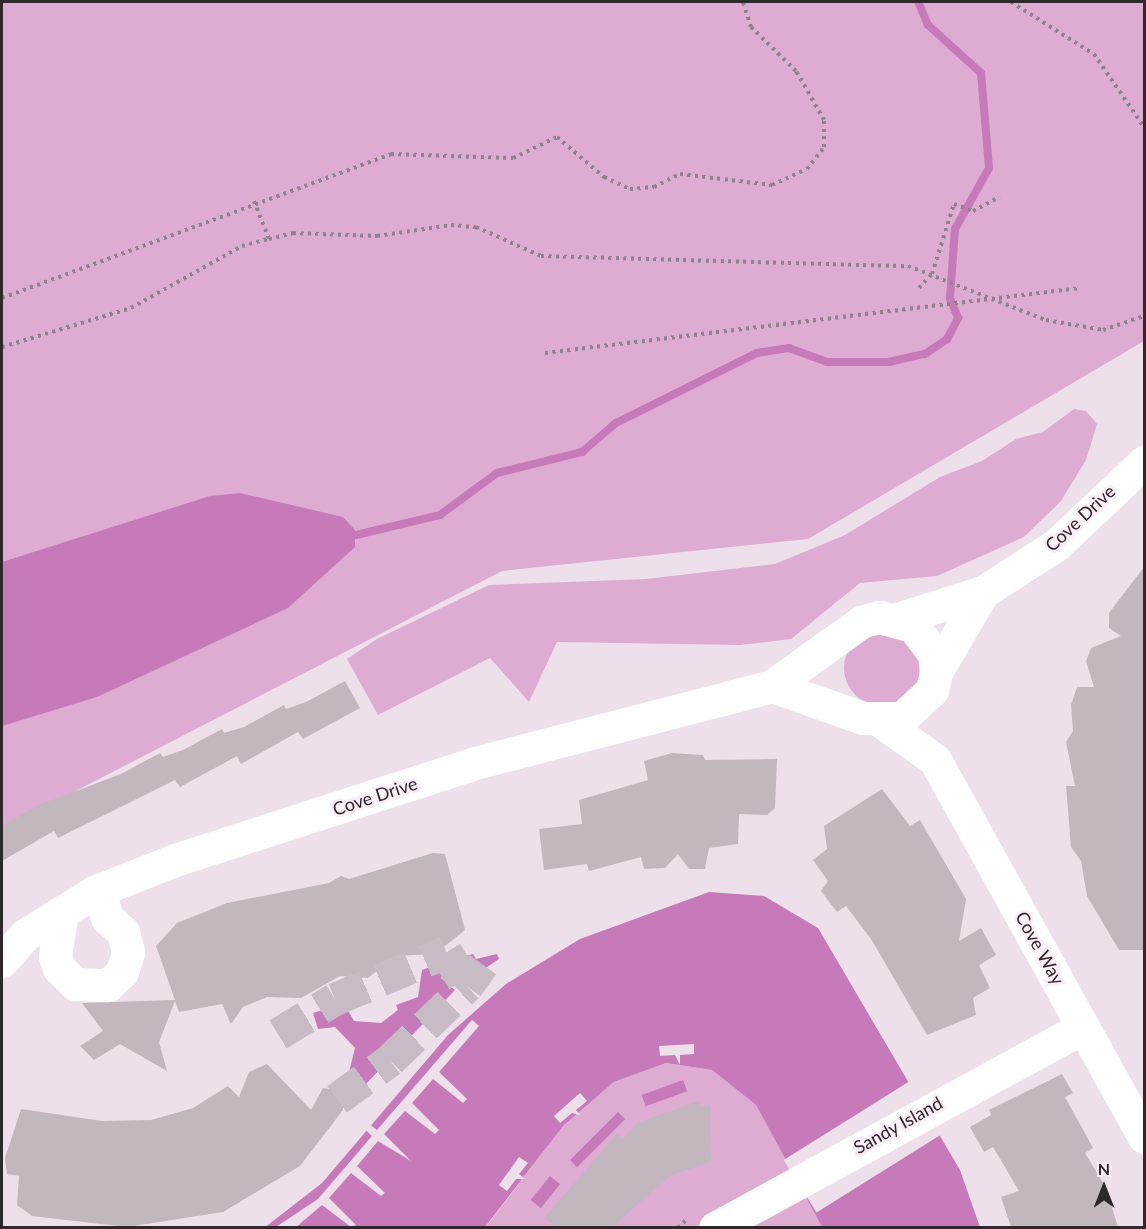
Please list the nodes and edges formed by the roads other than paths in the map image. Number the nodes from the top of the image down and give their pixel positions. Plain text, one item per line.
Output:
1 (1144, 462) edge
2 (983, 592) junction
3 (897, 619) junction
4 (846, 632) junction
5 (934, 681) junction
6 (772, 687) junction
7 (848, 709) junction
8 (882, 722) junction
9 (935, 760) junction
10 (99, 890) junction
11 (62, 912) junction
12 (2, 961) edge
13 (1083, 1027) junction
14 (1144, 1137) edge
15 (723, 1223) edge

1 - 2 street, Cove Drive
2 - 3 street, Cove Drive
2 - 5 street, Cove Drive
3 - 4 street, Cove Drive
3 - 5 street
4 - 6 street, Cove Drive
4 - 7 street
5 - 8 street, Cove Drive
5 - 9 street, Cove Way
6 - 7 street
6 - 10 street, Cove Drive
7 - 8 street
8 - 9 street, Cove Way
9 - 13 street, Cove Way
10 - 11 street, Cove Drive
10 - 11 street
11 - 12 street, Cove Drive
13 - 14 street, Cove Way
13 - 15 street, Sandy Island

